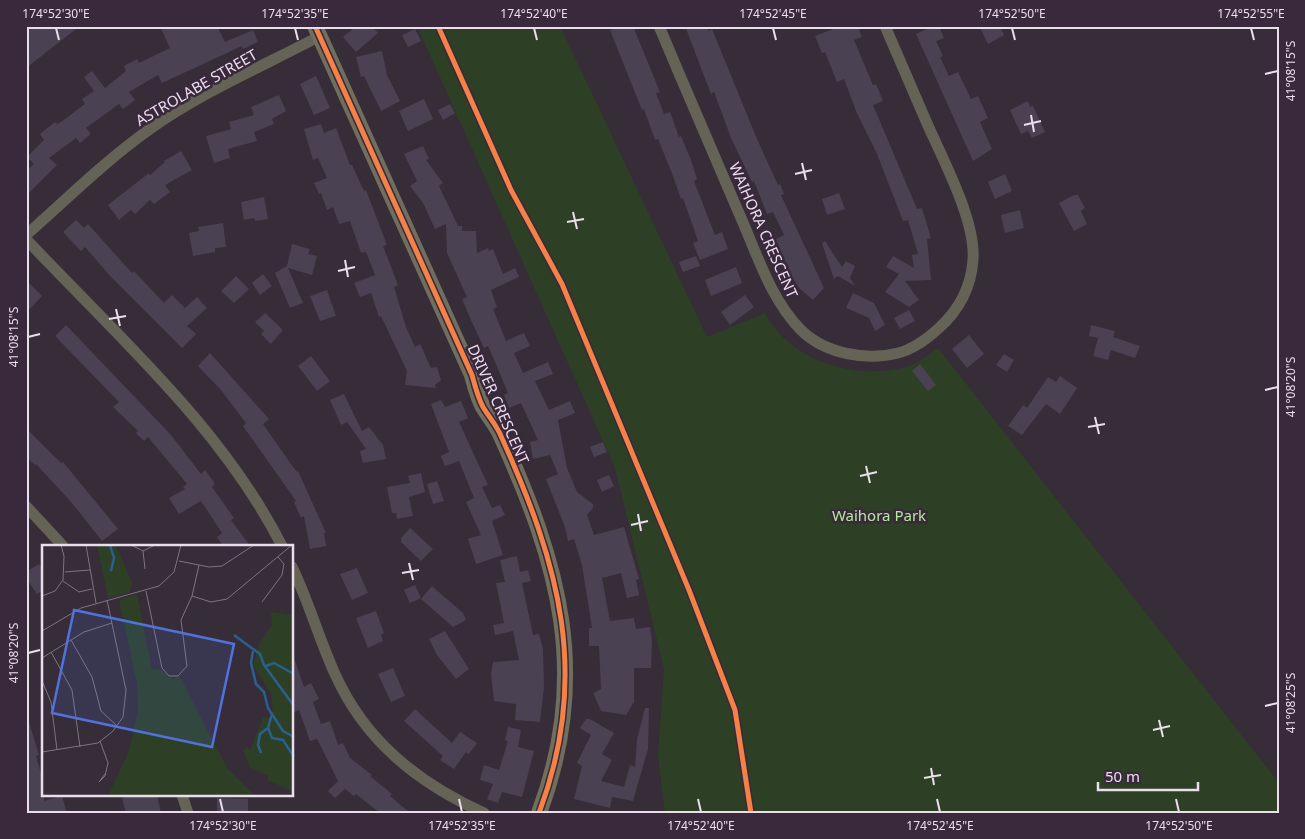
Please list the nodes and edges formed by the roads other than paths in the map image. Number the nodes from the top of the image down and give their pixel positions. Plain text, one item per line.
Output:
1 (659, 26) edge
2 (886, 26) edge
3 (318, 31) edge
4 (26, 235) edge
5 (26, 239) edge
6 (26, 506) edge
7 (62, 545) edge
8 (281, 545) edge
9 (294, 571) edge
10 (182, 796) edge
11 (188, 813) edge
12 (484, 813) edge
13 (539, 813) edge

1 - 2 street, WAIHORA CRESCENT
3 - 4 street, ASTROLABE STREET
3 - 13 street, DRIVER CRESCENT
5 - 8 street
6 - 7 street
9 - 12 street
10 - 11 street

